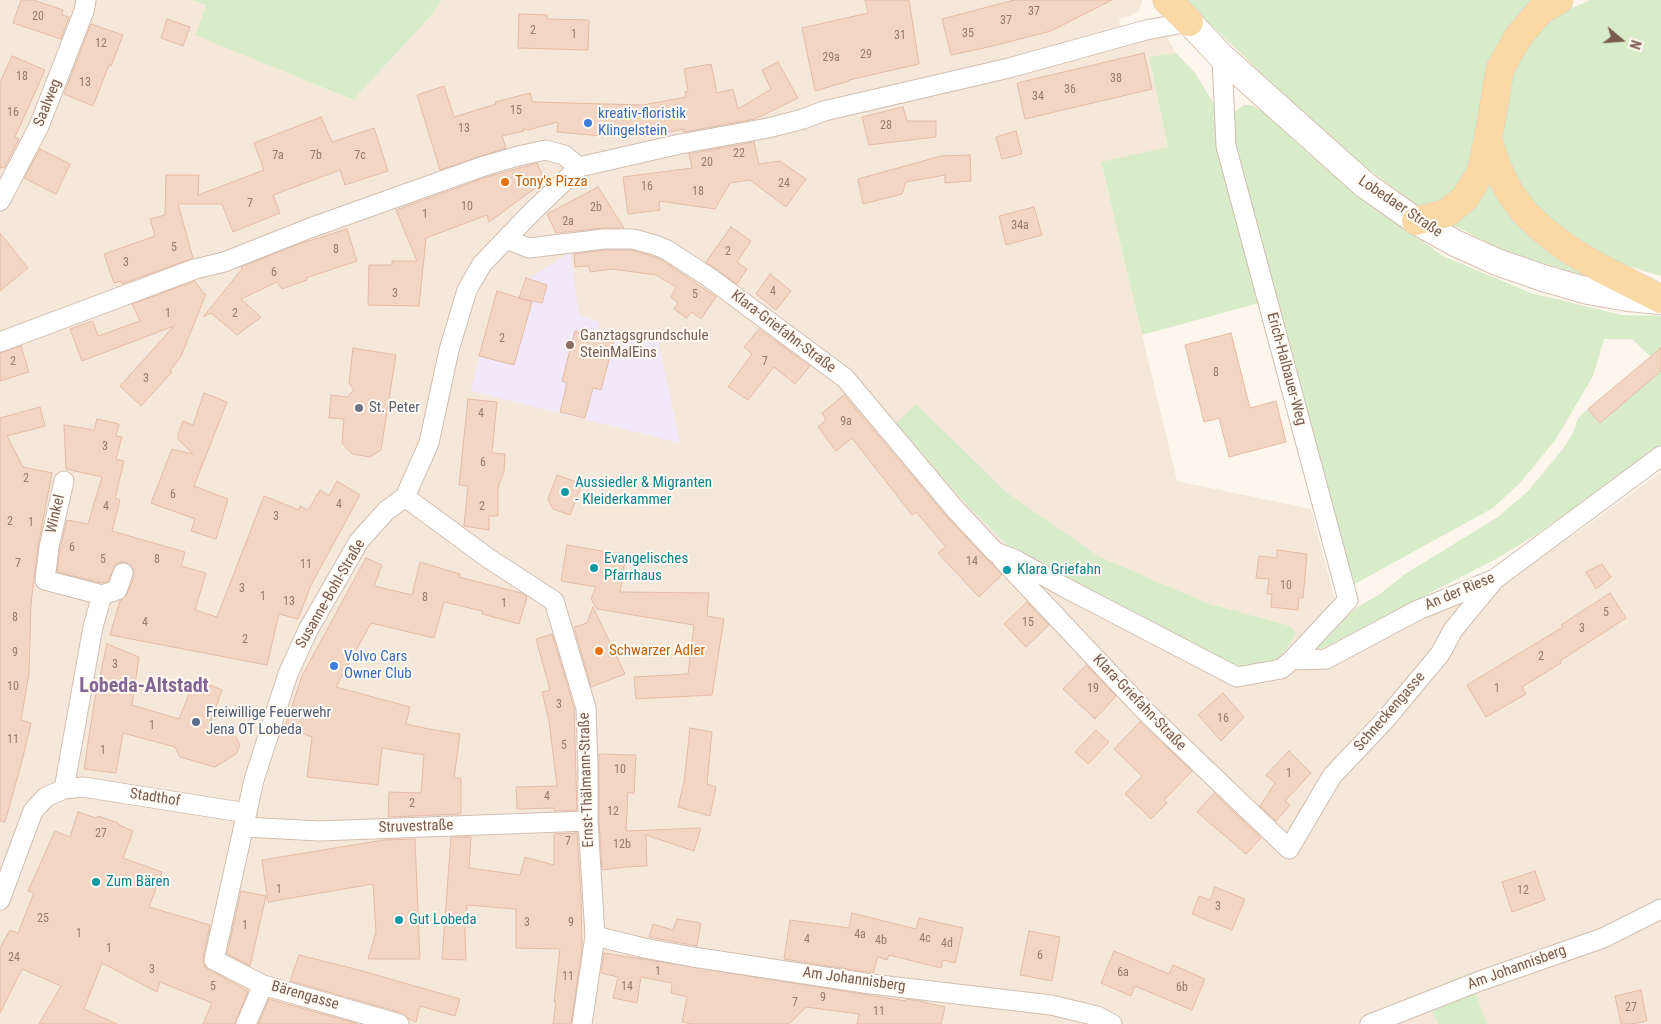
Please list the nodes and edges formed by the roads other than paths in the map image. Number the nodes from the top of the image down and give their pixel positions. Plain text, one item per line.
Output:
1 (86, 0) edge
2 (1167, 0) edge
3 (1559, 0) edge
4 (1189, 22) junction
5 (1222, 57) junction
6 (1488, 140) junction
7 (579, 167) junction
8 (0, 201) edge
9 (1416, 221) junction
10 (506, 239) junction
11 (1661, 300) edge
12 (0, 342) edge
13 (1661, 456) edge
14 (64, 481) dead end
15 (405, 497) junction
16 (995, 552) junction
17 (123, 574) dead end
18 (1496, 579) junction
19 (102, 595) junction
20 (1292, 660) junction
21 (64, 789) junction
22 (246, 820) junction
23 (588, 821) junction
24 (1289, 849) joint
25 (0, 900) edge
26 (1661, 909) edge
27 (595, 936) junction
28 (214, 960) joint
29 (263, 985) junction
30 (246, 1024) edge
31 (399, 1024) edge
32 (582, 1024) edge
33 (1112, 1024) edge
34 (1370, 1024) edge

1 - 8 street, Saalweg
2 - 4 main road
3 - 6 main road
4 - 5 main road, Lobedaer Straße
4 - 7 street
5 - 9 main road, Lobedaer Straße
5 - 20 street, Erich-Halbauer-Weg
6 - 9 main road
6 - 11 main road
7 - 10 street, Susanne-Bohl-Straße
7 - 12 street
9 - 11 main road, Lobedaer Straße
10 - 15 street, Susanne-Bohl-Straße
10 - 16 street, Klara-Griefahn-Straße
13 - 18 street, An der Riese
14 - 19 street, Winkel
15 - 22 street, Susanne-Bohl-Straße
15 - 23 street, Ernst-Thälmann-Straße
16 - 20 street, Klara-Griefahn-Straße
16 - 24 street, Klara-Griefahn-Straße
17 - 19 street
18 - 20 street, An der Riese
18 - 24 street, Schneckengasse
19 - 21 street
21 - 22 street, Stadthof
21 - 25 street
22 - 23 street, Struvestraße
22 - 28 street, Susanne-Bohl-Straße
23 - 27 street, Ernst-Thälmann-Straße
26 - 34 street, Am Johannisberg
27 - 32 street, Ernst-Thälmann-Straße
27 - 33 street, Am Johannisberg
28 - 29 street, Bärengasse
29 - 30 street
29 - 31 street, Bärengasse

